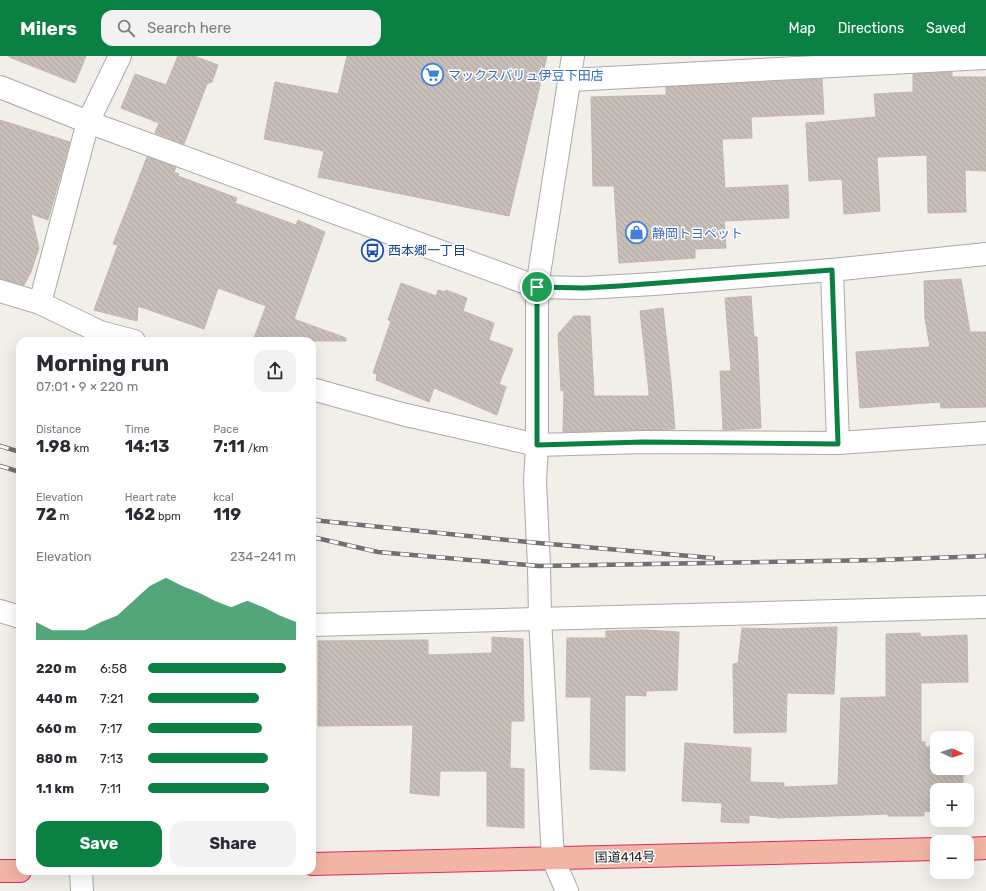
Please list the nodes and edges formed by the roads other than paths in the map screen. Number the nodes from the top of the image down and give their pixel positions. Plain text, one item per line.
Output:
1 (120, 56) edge
2 (573, 56) edge
3 (986, 58) edge
4 (570, 80) junction
5 (0, 87) edge
6 (88, 122) junction
7 (986, 254) edge
8 (832, 270) junction
9 (537, 287) junction
10 (0, 291) edge
11 (40, 303) junction
12 (119, 337) edge
13 (316, 390) edge
14 (986, 433) edge
15 (838, 444) junction
16 (537, 445) junction
17 (986, 607) edge
18 (0, 610) edge
19 (16, 616) edge
20 (540, 618) junction
21 (316, 624) edge
22 (986, 848) edge
23 (930, 849) edge
24 (974, 849) edge
25 (553, 859) junction
26 (316, 864) edge
27 (0, 871) edge
28 (16, 871) edge
29 (81, 875) edge
30 (82, 891) edge
31 (567, 891) edge

1 - 6 street
2 - 4 street
3 - 4 street
4 - 9 street
5 - 6 street
6 - 9 street
6 - 11 street
7 - 8 street
8 - 9 street
8 - 15 street
9 - 16 street
10 - 11 street
11 - 12 street
13 - 16 street
14 - 15 street
15 - 16 street
16 - 20 street
17 - 20 street
18 - 19 street
20 - 21 street
20 - 25 street
22 - 24 highway
23 - 25 highway, 国道414号
25 - 26 highway, 国道414号
25 - 31 street
27 - 28 highway
29 - 30 street

